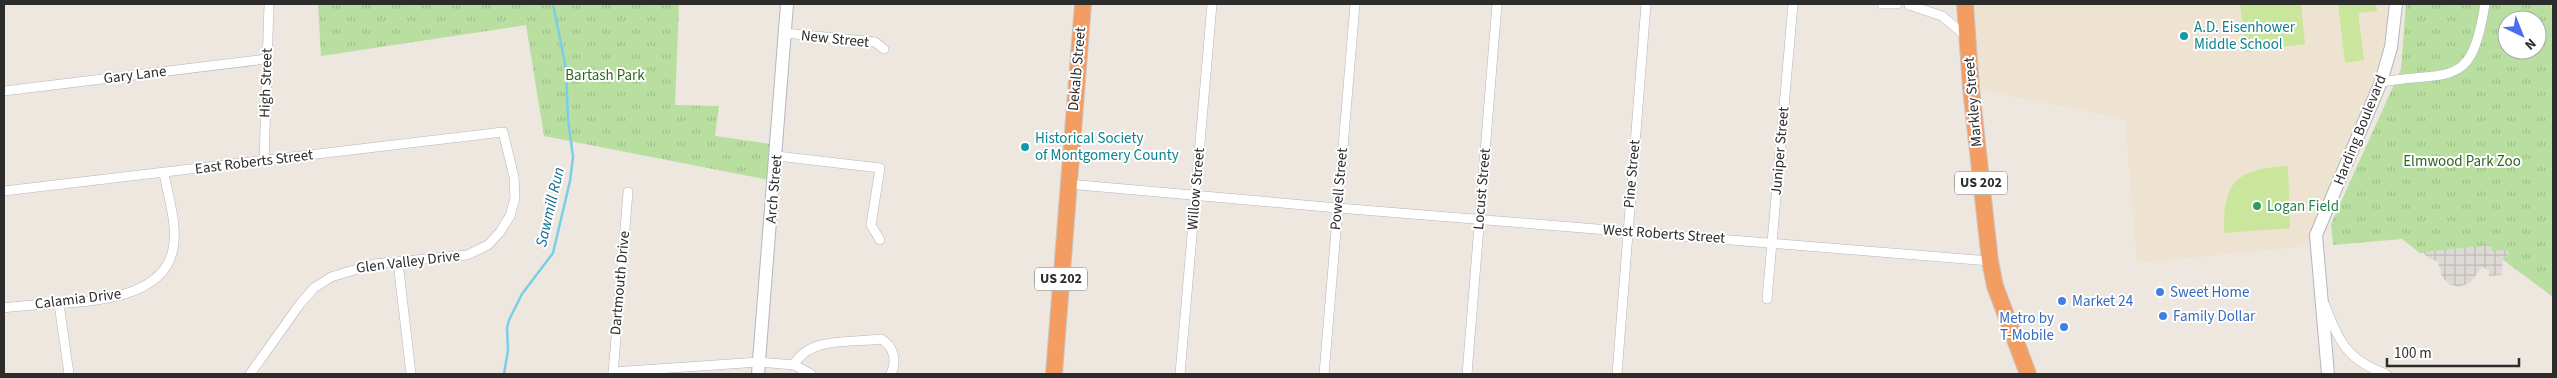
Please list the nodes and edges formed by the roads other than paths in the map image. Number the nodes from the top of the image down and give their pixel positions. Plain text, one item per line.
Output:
1 (269, 4) edge
2 (787, 4) edge
3 (1082, 4) edge
4 (1212, 4) edge
5 (1355, 4) edge
6 (1497, 4) edge
7 (1646, 4) edge
8 (1792, 4) edge
9 (1882, 4) edge
10 (1897, 4) edge
11 (1908, 4) edge
12 (1965, 4) edge
13 (2396, 4) edge
14 (2485, 4) edge
15 (785, 34) junction
16 (1968, 38) junction
17 (884, 49) dead end
18 (267, 59) junction
19 (2381, 82) junction
20 (4, 91) edge
21 (503, 132) joint
22 (777, 156) junction
23 (264, 161) junction
24 (164, 173) junction
25 (1068, 184) junction
26 (4, 191) edge
27 (628, 192) dead end
28 (1195, 196) junction
29 (1338, 208) junction
30 (1479, 219) junction
31 (1627, 232) junction
32 (880, 240) dead end
33 (1773, 242) junction
34 (1990, 261) junction
35 (398, 262) junction
36 (2320, 290) junction
37 (1767, 299) dead end
38 (59, 304) junction
39 (4, 308) edge
40 (794, 365) junction
41 (758, 368) edge
42 (613, 373) edge
43 (69, 374) edge
44 (250, 374) edge
45 (411, 374) edge
46 (812, 374) edge
47 (890, 374) edge
48 (1054, 374) edge
49 (1180, 374) edge
50 (1324, 374) edge
51 (1467, 374) edge
52 (1617, 374) edge
53 (2028, 374) edge
54 (2328, 374) edge
55 (2386, 374) edge

1 - 18 street, High Street
2 - 15 street, Arch Street
3 - 25 highway, Dekalb Street / US 202
4 - 28 street, Willow Street
5 - 29 street, Powell Street
6 - 30 street, Locust Street
7 - 31 street, Pine Street
8 - 33 street, Juniper Street
9 - 10 street
11 - 16 street
12 - 16 highway, Markley Street / US 202
13 - 19 street, Harding Boulevard
14 - 19 street
15 - 17 street, New Street
15 - 22 street, Arch Street
16 - 34 highway, Markley Street / US 202
18 - 20 street, Gary Lane
18 - 23 street, High Street
19 - 36 street, Harding Boulevard
21 - 23 street, East Roberts Street
21 - 35 street, Glen Valley Drive
22 - 32 street
22 - 41 street, Arch Street
23 - 24 street, East Roberts Street
24 - 26 street, East Roberts Street
24 - 38 street, Calamia Drive
25 - 28 street
25 - 48 highway, Dekalb Street / US 202
27 - 42 street, Dartmouth Drive
28 - 29 street
28 - 49 street, Willow Street
29 - 30 street, West Roberts Street
29 - 50 street, Powell Street
30 - 31 street, West Roberts Street
30 - 51 street, Locust Street
31 - 33 street, West Roberts Street
31 - 52 street, Pine Street
33 - 34 street, West Roberts Street
33 - 37 street, Juniper Street
34 - 53 highway, Markley Street / US 202
35 - 44 street, Glen Valley Drive
35 - 45 street
36 - 54 street
36 - 55 street, Harding Boulevard
38 - 39 street, Calamia Drive
38 - 43 street
40 - 41 street
40 - 46 street
40 - 47 street
41 - 42 street

